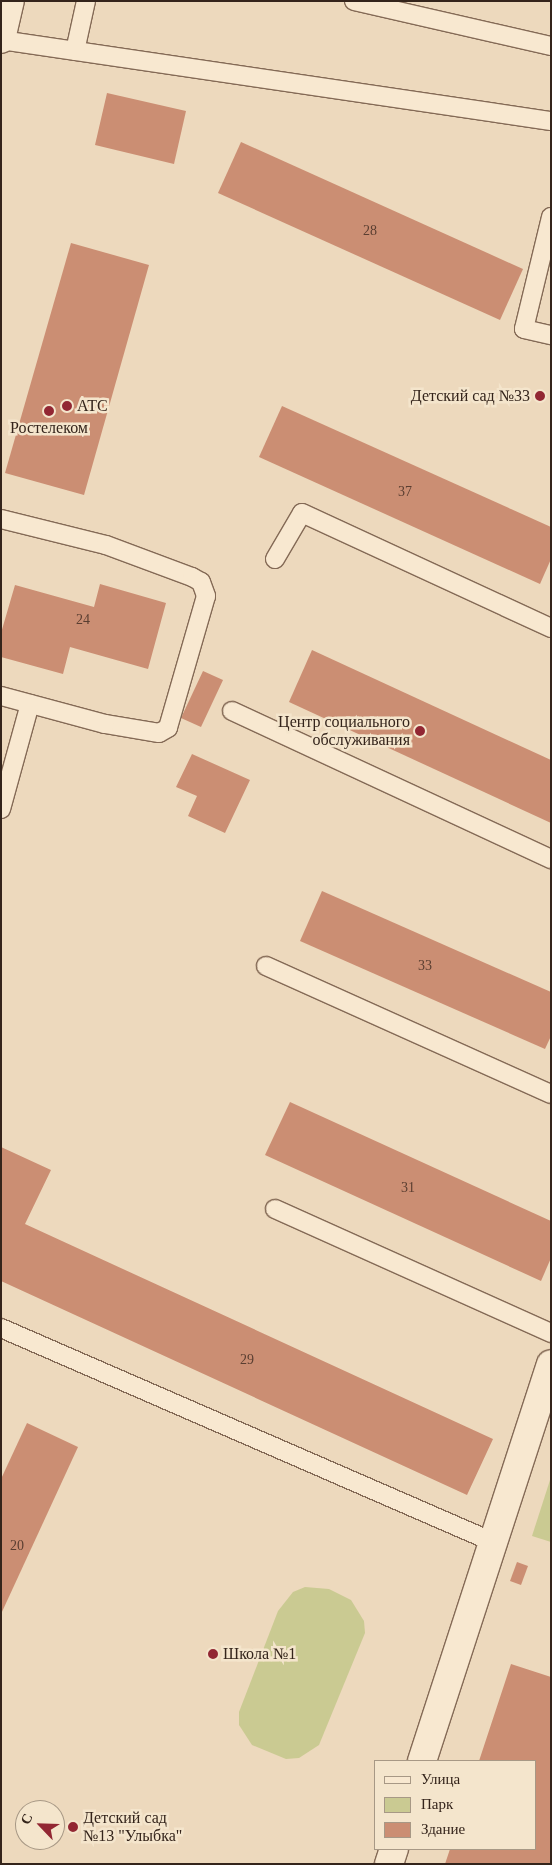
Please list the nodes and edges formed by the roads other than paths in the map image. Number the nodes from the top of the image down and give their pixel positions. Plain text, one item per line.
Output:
1 (10, 1) edge
2 (86, 1) edge
3 (354, 1) edge
4 (1, 39) edge
5 (551, 46) edge
6 (75, 50) junction
7 (551, 121) edge
8 (551, 216) edge
9 (551, 335) edge
10 (1, 519) edge
11 (275, 559) dead end
12 (551, 628) edge
13 (1, 696) edge
14 (30, 704) junction
15 (232, 711) dead end
16 (1, 809) edge
17 (551, 859) edge
18 (266, 966) dead end
19 (551, 1094) edge
20 (276, 1210) dead end
21 (1, 1328) edge
22 (551, 1333) edge
23 (551, 1364) edge
24 (493, 1542) junction
25 (422, 1760) edge
26 (394, 1850) edge
27 (389, 1864) edge

1 - 4 street
2 - 6 lane
3 - 5 lane
4 - 6 lane
6 - 7 lane
8 - 9 lane
10 - 14 lane
11 - 12 lane
13 - 14 lane
14 - 16 lane
15 - 17 lane
18 - 19 lane
20 - 22 lane
21 - 24 lane
23 - 24 street
24 - 25 street
26 - 27 street

